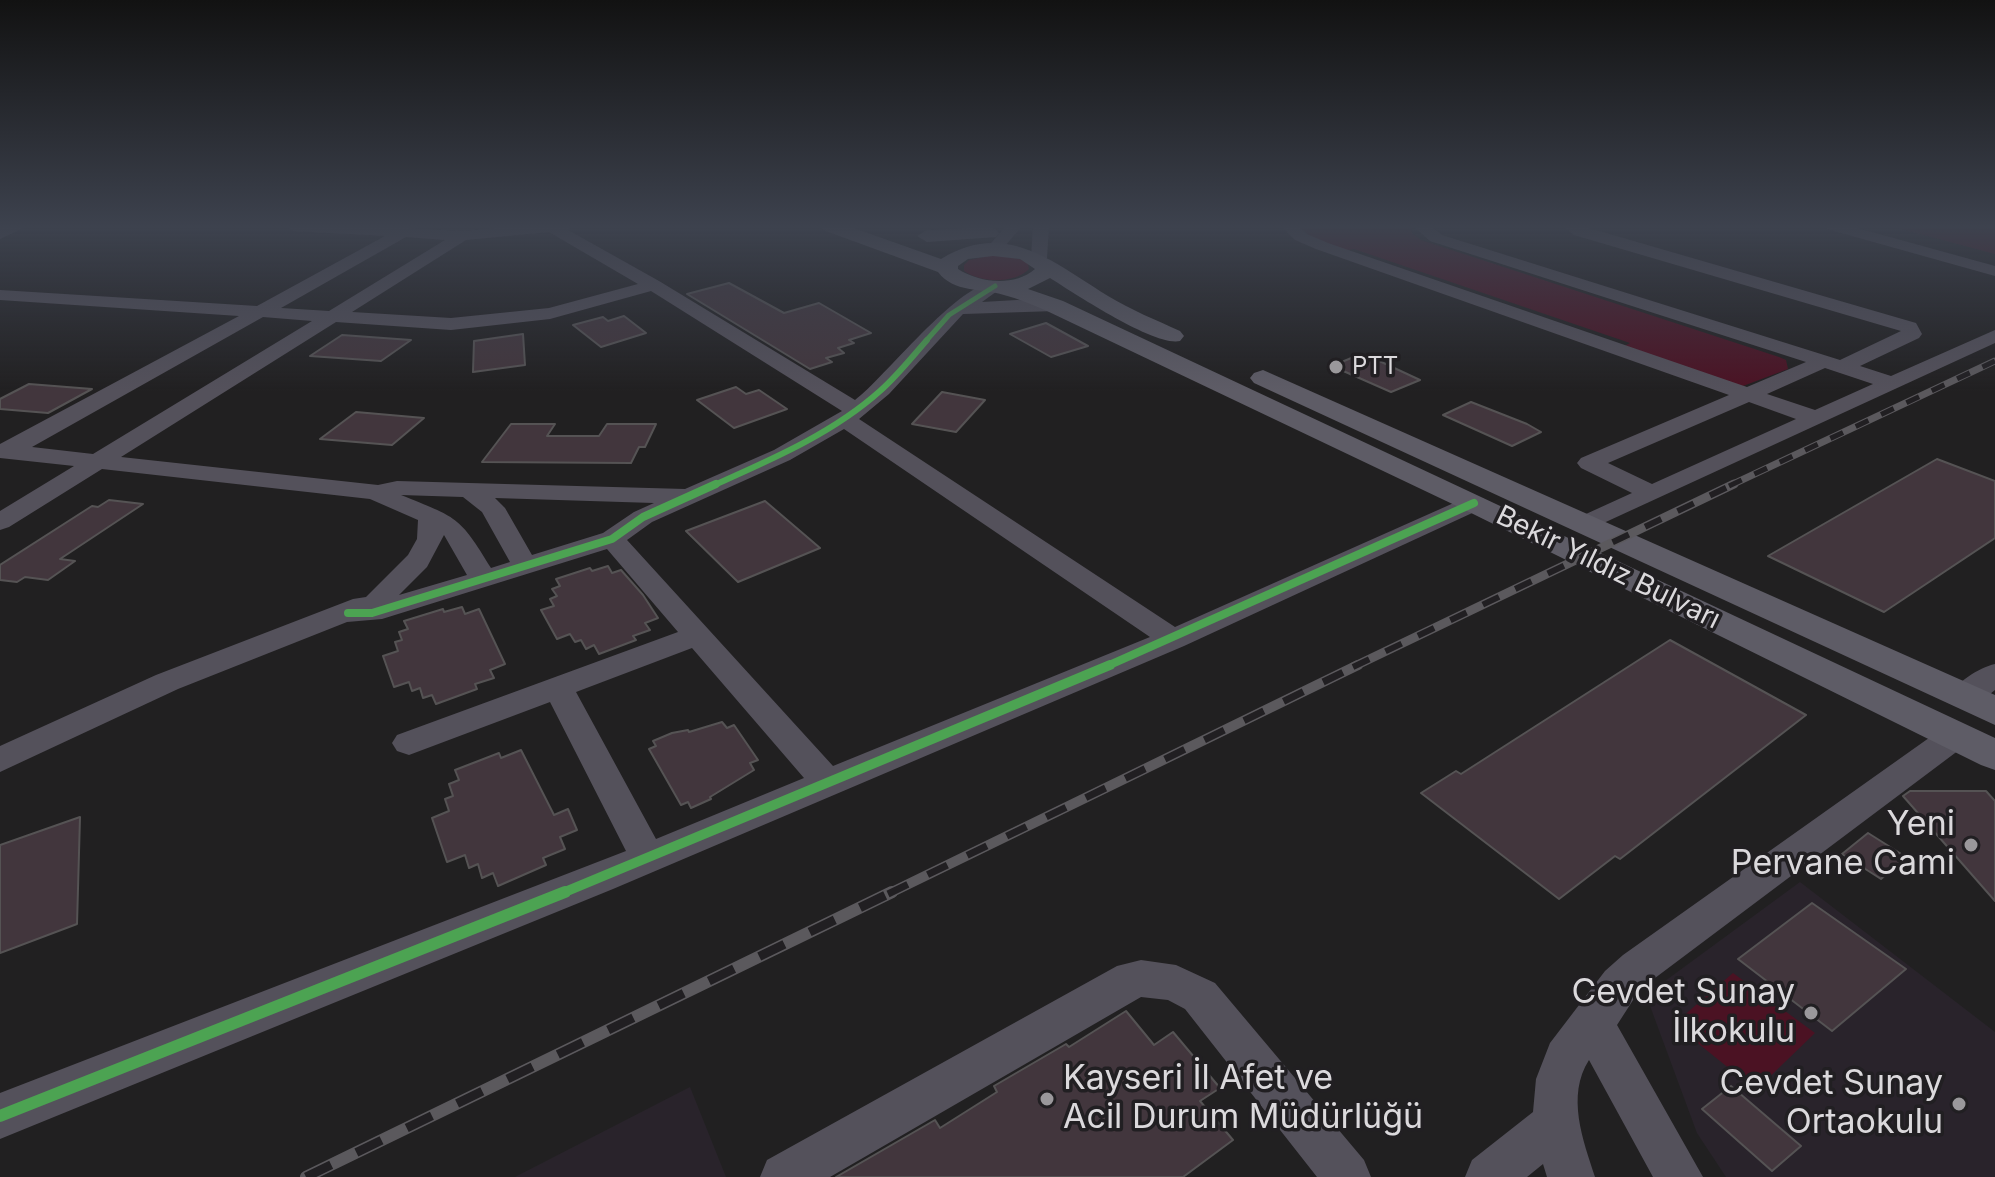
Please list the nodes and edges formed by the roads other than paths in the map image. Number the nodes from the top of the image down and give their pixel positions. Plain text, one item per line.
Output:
1 (316, 281) edge
2 (392, 281) edge
3 (647, 281) edge
4 (951, 281) edge
5 (979, 281) edge
6 (1031, 281) edge
7 (1071, 281) edge
8 (1423, 281) edge
9 (1571, 281) edge
10 (1749, 281) edge
11 (653, 285) junction
12 (998, 286) junction
13 (0, 295) edge
14 (1055, 306) junction
15 (955, 312) junction
16 (258, 313) junction
17 (334, 318) junction
18 (1995, 336) edge
19 (1832, 364) junction
20 (1892, 383) junction
21 (1748, 394) junction
22 (851, 415) junction
23 (1816, 418) junction
24 (4, 451) edge
25 (99, 461) junction
26 (470, 491) junction
27 (378, 492) junction
28 (1652, 493) junction
29 (694, 496) junction
30 (1474, 503) junction
31 (430, 514) junction
32 (643, 517) junction
33 (0, 522) edge
34 (1584, 524) junction
35 (612, 539) junction
36 (521, 557) junction
37 (479, 571) junction
38 (380, 598) junction
39 (348, 613) junction
40 (695, 636) junction
41 (1173, 639) junction
42 (1995, 674) edge
43 (558, 687) junction
44 (1964, 697) junction
45 (1995, 711) edge
46 (1955, 736) junction
47 (409, 743) dead end
48 (1995, 755) edge
49 (0, 760) edge
50 (828, 783) junction
51 (648, 858) junction
52 (1593, 1025) junction
53 (0, 1116) edge
54 (1555, 1124) junction
55 (784, 1177) edge
56 (1347, 1177) edge
57 (1489, 1177) edge
58 (1571, 1177) edge
59 (1679, 1177) edge

1 - 16 street
2 - 17 street
3 - 11 street
4 - 15 street
5 - 12 main road
6 - 12 main road
7 - 34 main road, Bekir Yıldız Bulvarı
8 - 21 street
9 - 19 street
10 - 19 street
11 - 17 street
11 - 22 street
12 - 14 main road, Bekir Yıldız Bulvarı
12 - 15 street
13 - 16 street
14 - 15 street
14 - 30 main road, Bekir Yıldız Bulvarı
15 - 22 street
16 - 17 street
16 - 24 street
17 - 25 street
18 - 20 street
19 - 20 street
19 - 21 street
20 - 23 street
21 - 23 street
21 - 28 street
22 - 29 street
22 - 41 street
23 - 28 street
24 - 25 street
25 - 27 street
25 - 33 street
26 - 27 street
26 - 29 street
26 - 36 street
27 - 31 street
28 - 34 street
29 - 32 street
30 - 41 street
30 - 46 main road, Bekir Yıldız Bulvarı
31 - 37 street
31 - 38 street
32 - 35 street
32 - 36 street
34 - 44 main road, Bekir Yıldız Bulvarı
35 - 36 street
35 - 40 street
36 - 37 street
37 - 38 street
37 - 39 street
38 - 39 street
39 - 49 street
40 - 43 street
40 - 50 street
41 - 50 street
42 - 44 street
43 - 47 street
43 - 51 street
44 - 45 main road, Bekir Yıldız Bulvarı
46 - 48 main road, Bekir Yıldız Bulvarı
46 - 52 street
50 - 51 street
51 - 53 street
52 - 54 street
52 - 59 street
54 - 57 street
54 - 58 street
55 - 56 street

